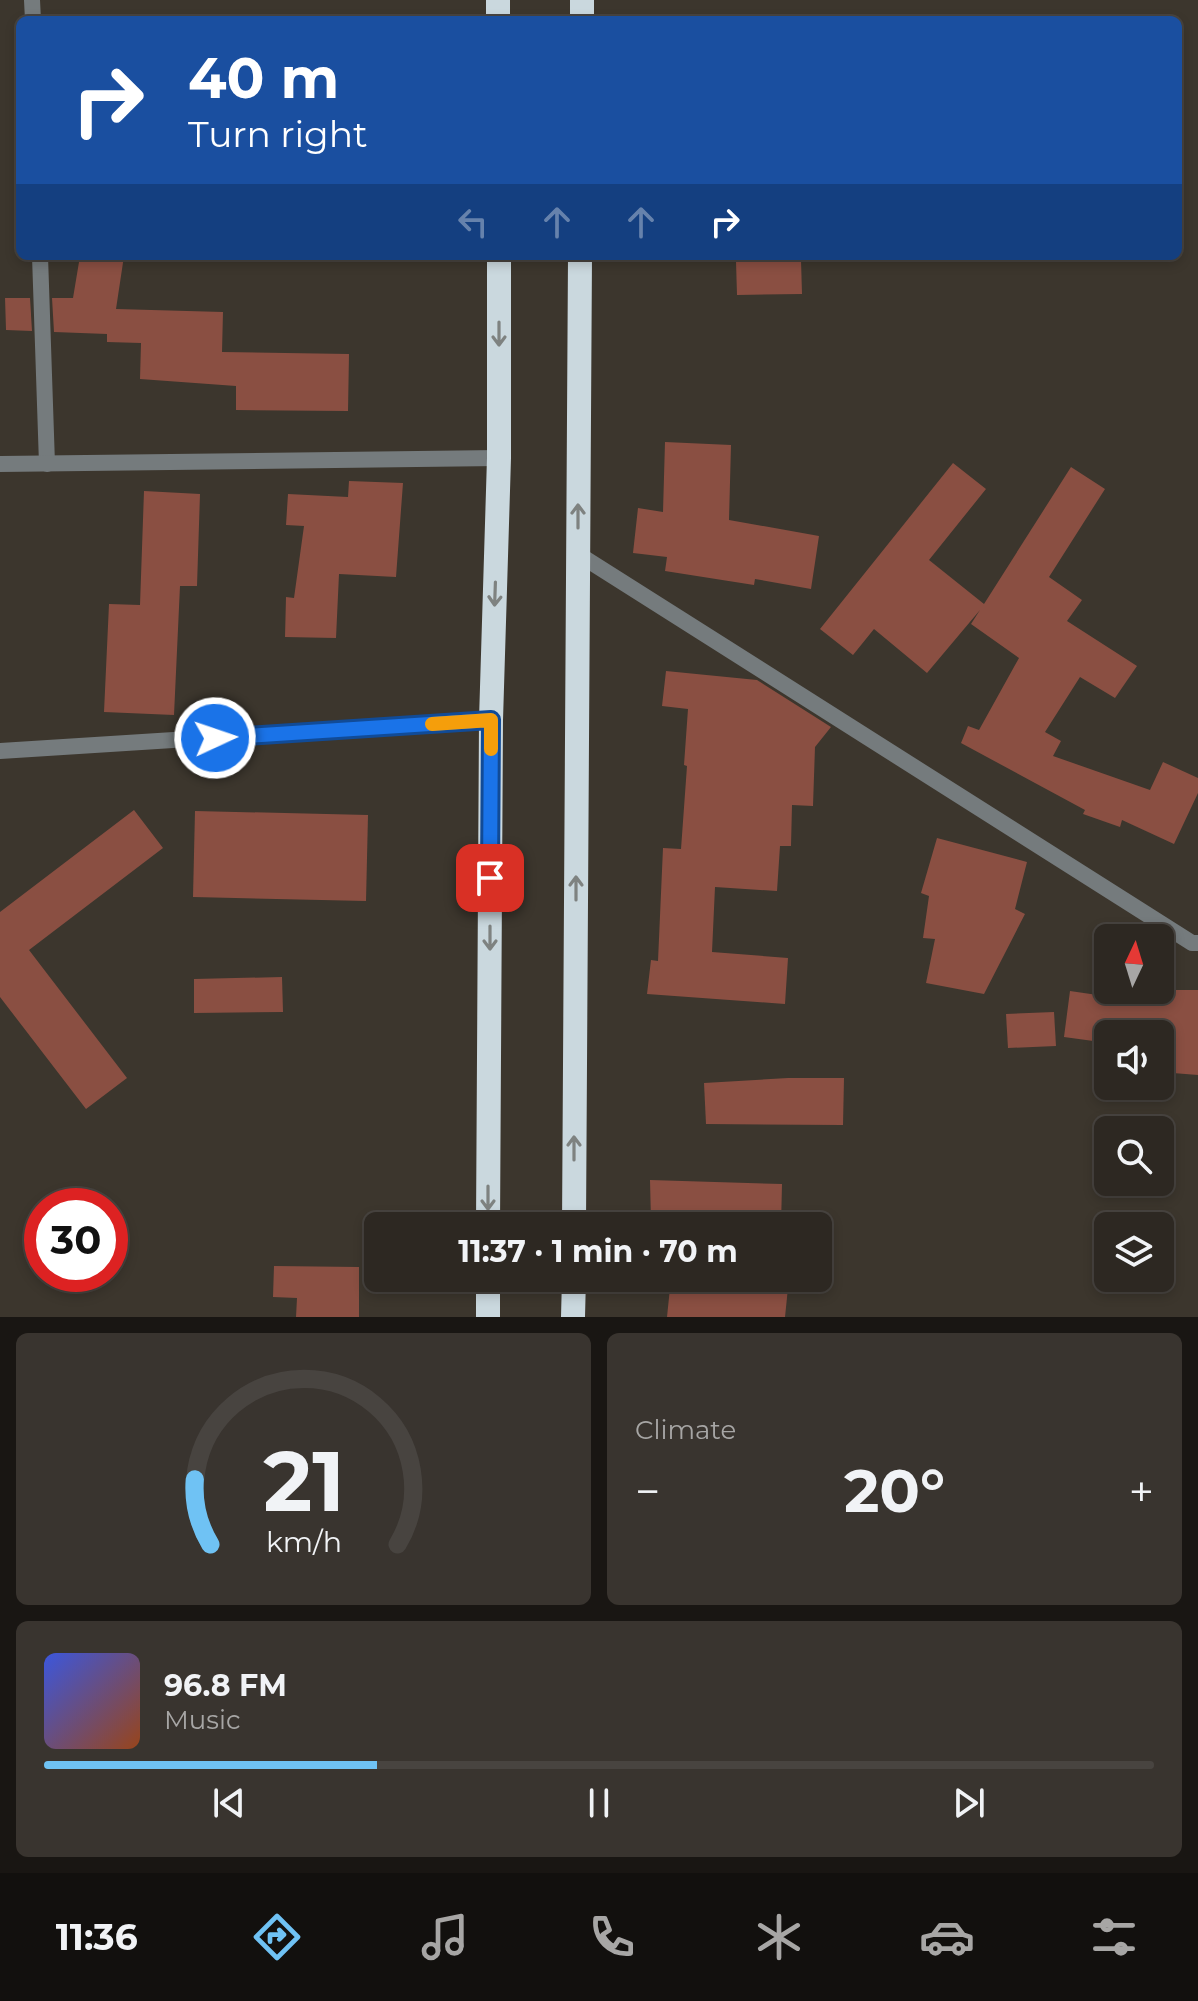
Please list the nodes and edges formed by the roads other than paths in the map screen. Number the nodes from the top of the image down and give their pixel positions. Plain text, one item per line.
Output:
1 (40, 260) edge
2 (499, 260) edge
3 (580, 260) edge
4 (499, 458) junction
5 (0, 464) edge
6 (47, 464) junction
7 (578, 554) junction
8 (491, 720) junction
9 (0, 751) edge
10 (1198, 943) edge
11 (488, 1212) edge
12 (574, 1212) edge
13 (488, 1292) edge
14 (574, 1292) edge
15 (488, 1317) edge
16 (573, 1317) edge

1 - 6 street
2 -> 4 highway
7 -> 3 highway
4 - 6 street
4 -> 8 highway
5 - 6 street
7 - 10 street
12 -> 7 highway
8 - 9 street
8 -> 11 highway
13 - 15 highway
14 - 16 highway

